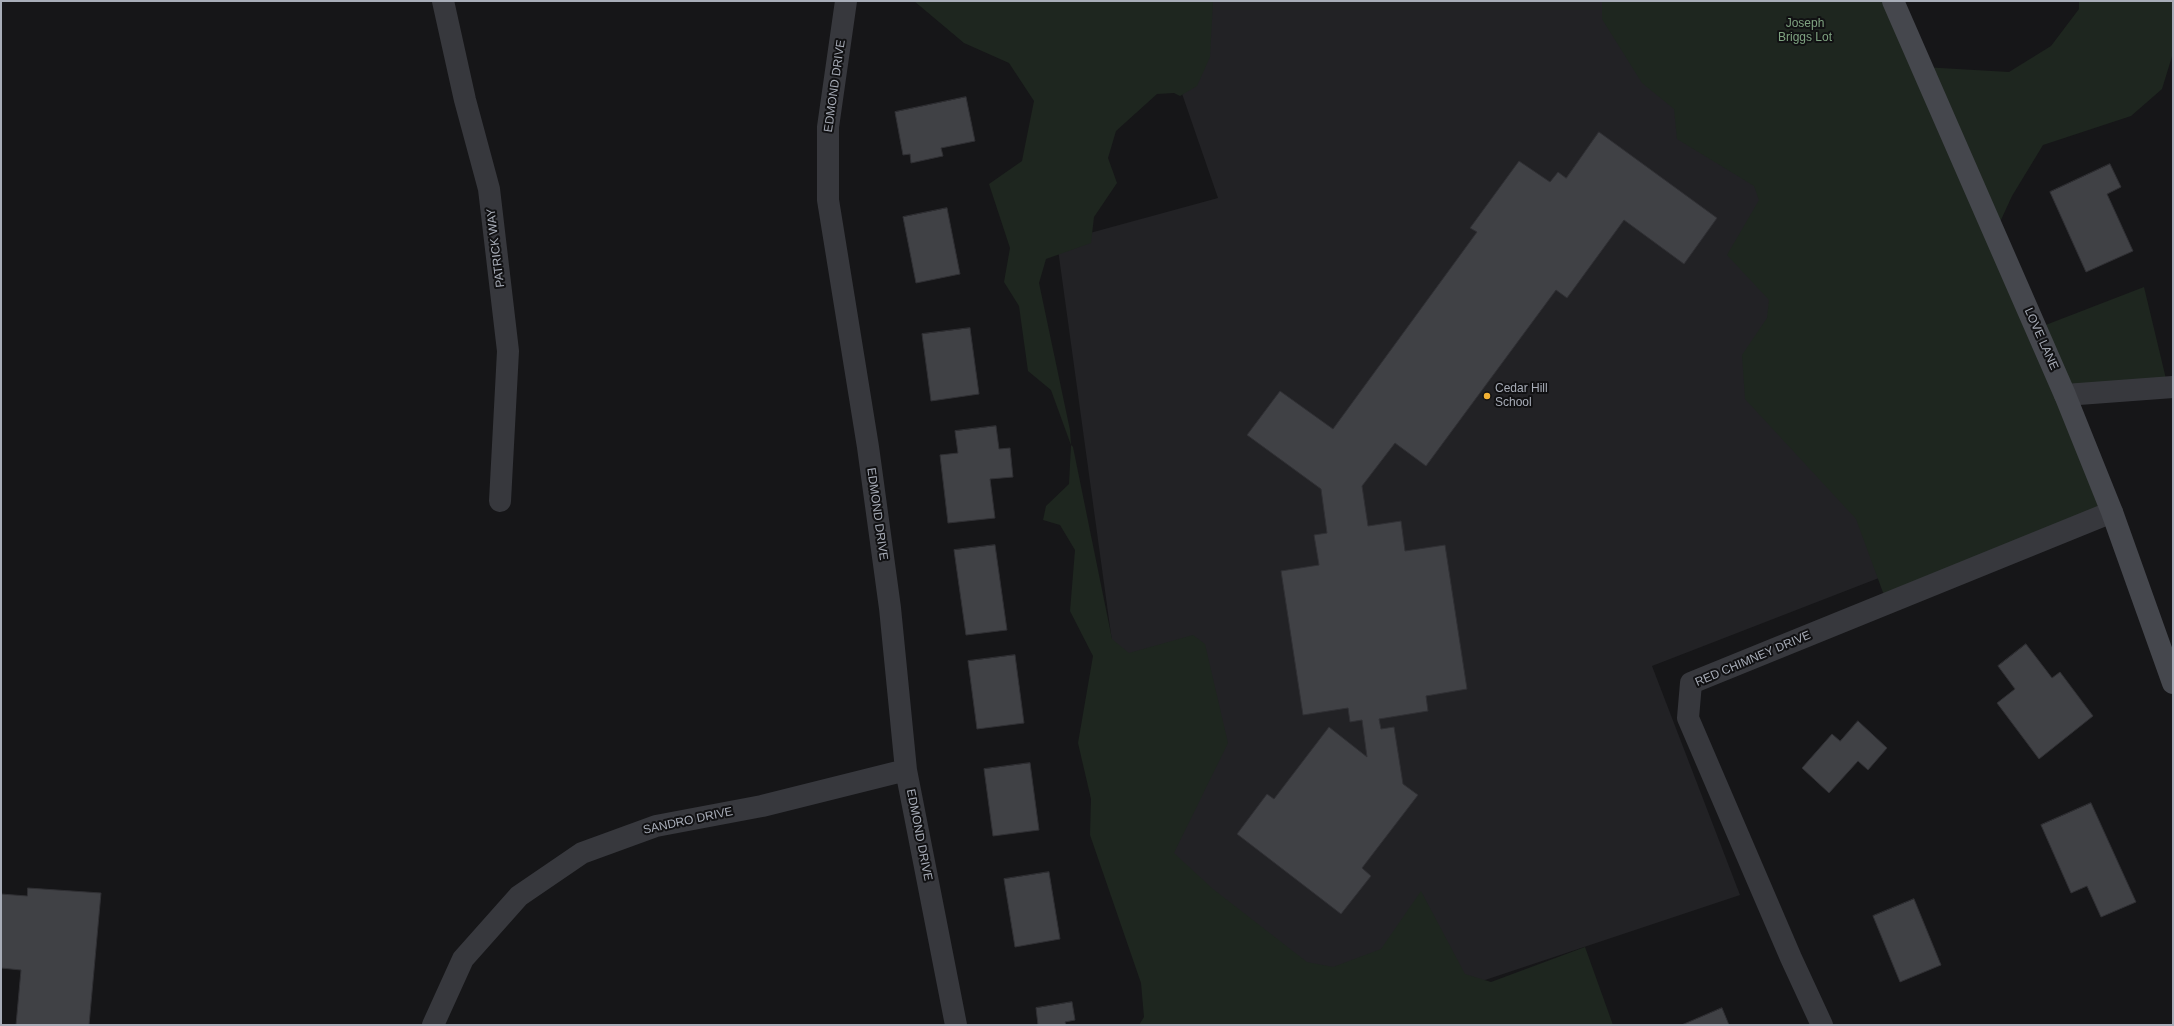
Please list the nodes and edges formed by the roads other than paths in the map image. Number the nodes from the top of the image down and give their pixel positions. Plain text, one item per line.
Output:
1 (443, 1) edge
2 (846, 1) edge
3 (1893, 1) edge
4 (2173, 387) edge
5 (2065, 396) junction
6 (500, 501) dead end
7 (2112, 512) junction
8 (2173, 683) edge
9 (906, 770) junction
10 (433, 1025) edge
11 (956, 1025) edge
12 (1822, 1025) edge

1 - 6 street, PATRICK WAY
2 - 9 street, EDMOND DRIVE
3 - 5 street, LOVE LANE
4 - 5 street
5 - 7 street, LOVE LANE
7 - 8 street, LOVE LANE
7 - 12 street, RED CHIMNEY DRIVE
9 - 10 street, SANDRO DRIVE
9 - 11 street, EDMOND DRIVE

